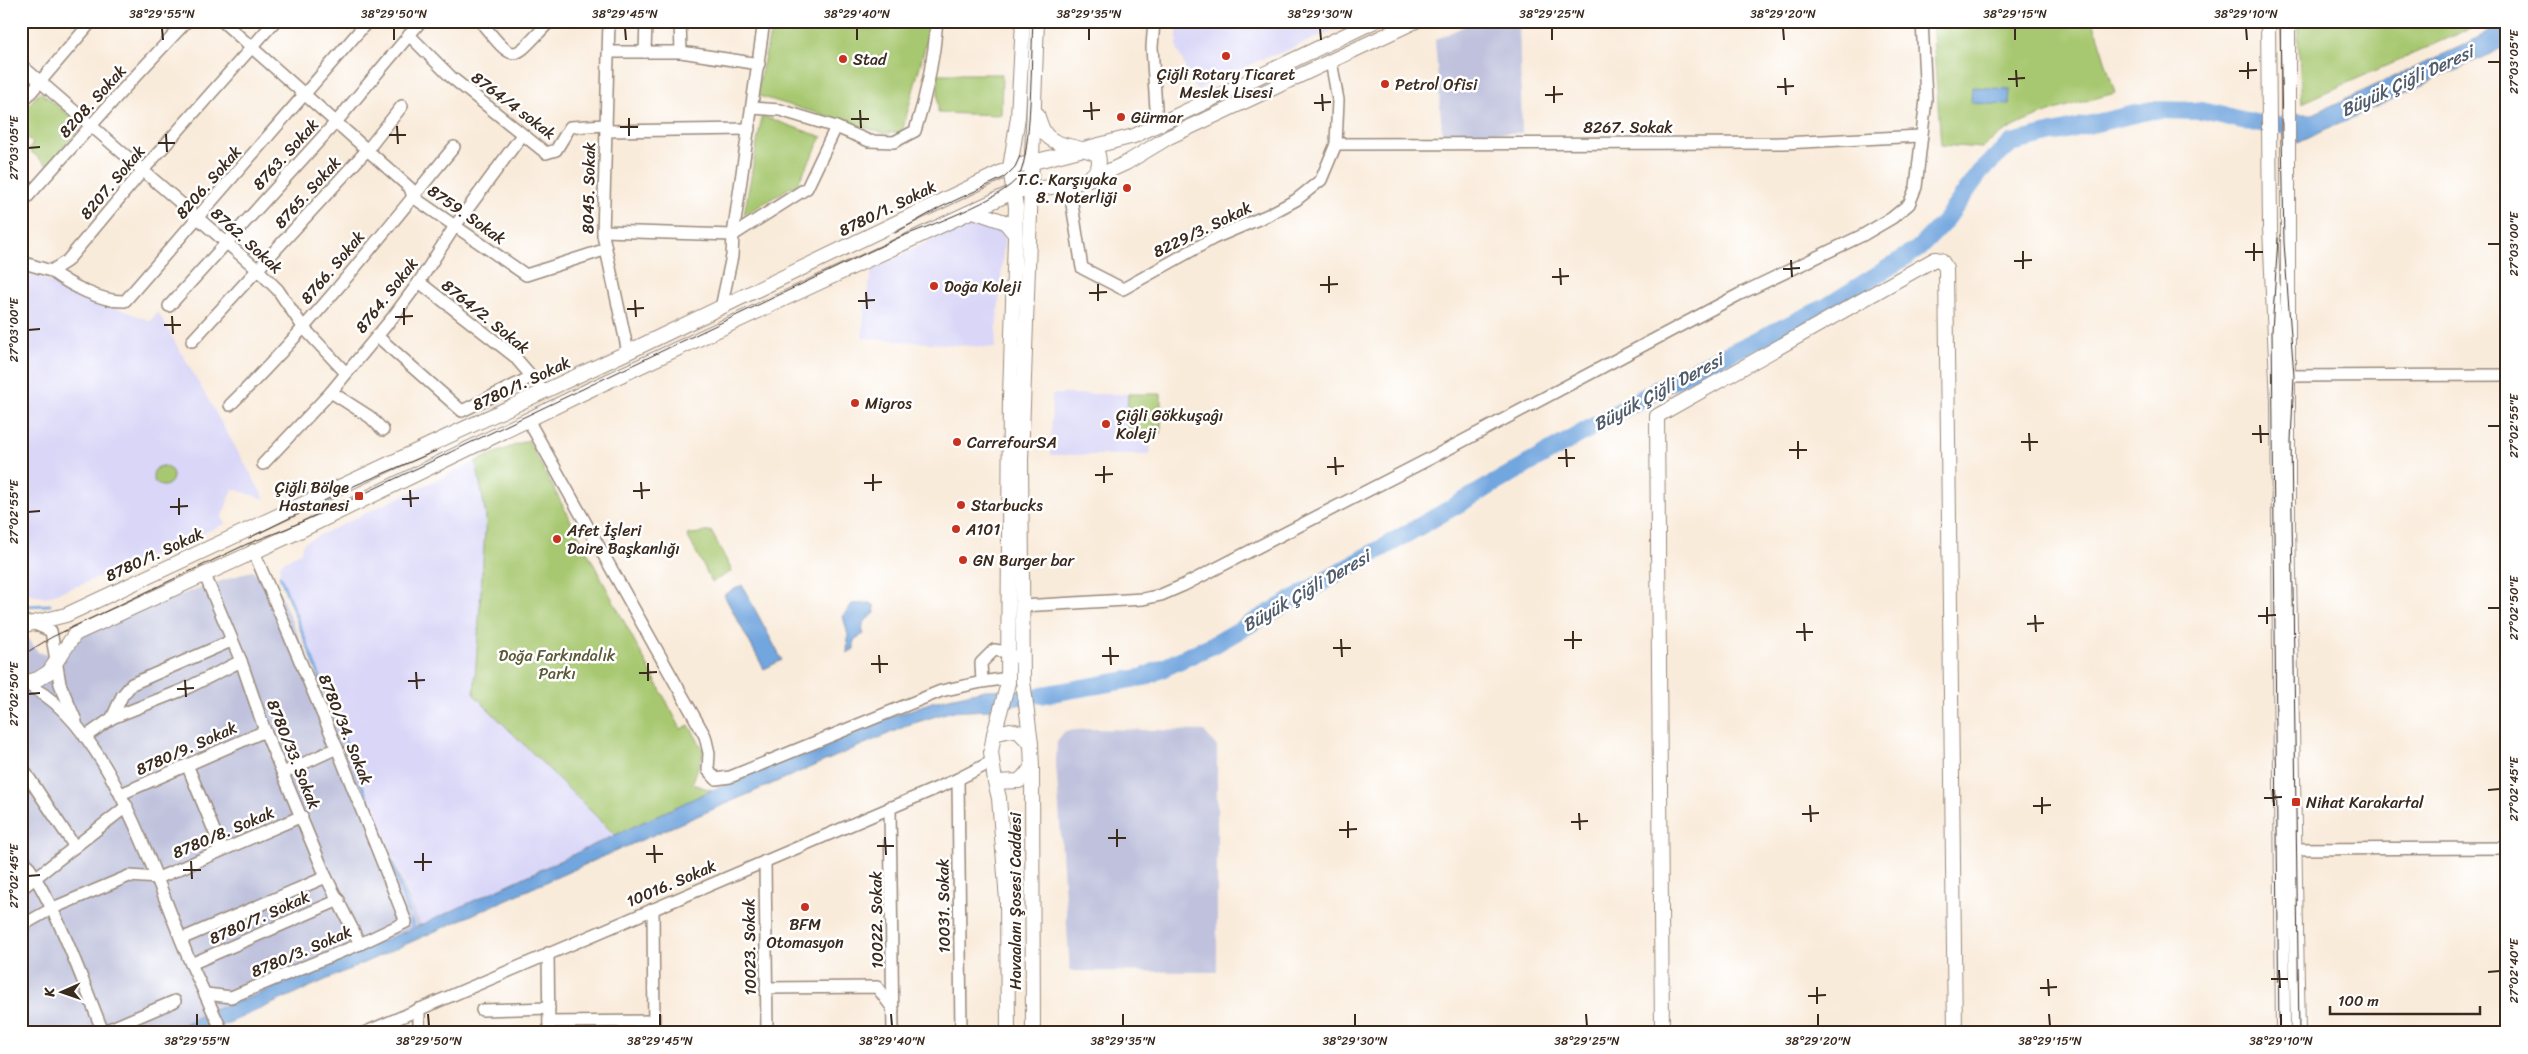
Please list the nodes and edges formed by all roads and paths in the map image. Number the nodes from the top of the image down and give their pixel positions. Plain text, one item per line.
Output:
1 (92, 21) edge
2 (187, 21) edge
3 (222, 21) edge
4 (276, 21) edge
5 (368, 21) edge
6 (421, 21) edge
7 (480, 21) edge
8 (550, 21) edge
9 (609, 21) edge
10 (646, 21) edge
11 (680, 21) edge
12 (764, 21) edge
13 (937, 21) edge
14 (1023, 21) edge
15 (1037, 21) edge
16 (1154, 21) edge
17 (1375, 21) edge
18 (1416, 21) edge
19 (1922, 21) edge
20 (2268, 21) edge
21 (2288, 21) edge
22 (408, 35) junction
23 (251, 49) junction
24 (608, 52) junction
25 (645, 52) junction
26 (681, 52) junction
27 (1331, 61) junction
28 (759, 64) junction
29 (21, 65) edge
30 (40, 81) junction
31 (304, 93) junction
32 (21, 104) edge
33 (402, 106) dead end
34 (1034, 107) junction
35 (752, 108) junction
36 (336, 121) junction
37 (92, 124) junction
38 (1157, 124) junction
39 (836, 127) junction
40 (606, 128) junction
41 (749, 129) junction
42 (522, 135) junction
43 (1920, 136) junction
44 (1336, 144) junction
45 (454, 147) dead end
46 (368, 149) junction
47 (1088, 149) junction
48 (1032, 164) junction
49 (1010, 168) junction
50 (144, 169) junction
51 (1088, 179) junction
52 (1069, 185) junction
53 (1032, 188) junction
54 (1015, 191) junction
55 (412, 197) junction
56 (21, 204) edge
57 (973, 212) junction
58 (199, 218) junction
59 (455, 226) junction
60 (603, 230) junction
61 (1014, 233) junction
62 (733, 235) junction
63 (226, 242) junction
64 (604, 250) junction
65 (21, 262) edge
66 (258, 270) junction
67 (50, 271) junction
68 (419, 282) junction
69 (169, 306) dead end
70 (721, 308) junction
71 (303, 327) junction
72 (377, 336) junction
73 (192, 341) dead end
74 (628, 352) junction
75 (346, 373) junction
76 (2507, 375) edge
77 (530, 376) junction
78 (2283, 376) junction
79 (331, 392) junction
80 (544, 392) junction
81 (230, 405) dead end
82 (528, 420) junction
83 (383, 430) dead end
84 (263, 464) dead end
85 (255, 526) junction
86 (258, 548) junction
87 (204, 573) junction
88 (1022, 606) junction
89 (26, 623) edge
90 (231, 641) junction
91 (1008, 652) junction
92 (241, 661) junction
93 (57, 662) junction
94 (1022, 662) junction
95 (1008, 680) junction
96 (982, 682) junction
97 (23, 683) edge
98 (112, 718) junction
99 (79, 727) junction
100 (265, 731) junction
101 (994, 734) junction
102 (86, 737) junction
103 (1031, 744) junction
104 (337, 748) junction
105 (991, 762) junction
106 (21, 766) edge
107 (188, 766) junction
108 (1032, 768) junction
109 (284, 773) junction
110 (958, 780) junction
111 (995, 782) junction
112 (121, 794) junction
113 (126, 806) junction
114 (890, 807) junction
115 (302, 816) junction
116 (75, 847) junction
117 (2507, 848) edge
118 (2288, 849) junction
119 (222, 850) junction
120 (21, 855) edge
121 (765, 861) junction
122 (326, 877) junction
123 (37, 878) junction
124 (158, 878) junction
125 (21, 889) edge
126 (339, 900) junction
127 (53, 908) junction
128 (654, 908) junction
129 (406, 922) joint
130 (21, 926) edge
131 (181, 938) junction
132 (360, 944) junction
133 (548, 954) junction
134 (191, 964) junction
135 (766, 988) junction
136 (208, 999) junction
137 (174, 1001) dead end
138 (549, 1008) junction
139 (419, 1009) junction
140 (482, 1010) dead end
141 (893, 1010) junction
142 (549, 1027) edge
143 (654, 1027) edge
144 (102, 1032) edge
145 (223, 1032) edge
146 (364, 1033) edge
147 (419, 1033) edge
148 (767, 1033) edge
149 (893, 1033) edge
150 (961, 1033) edge
151 (1008, 1033) edge
152 (1033, 1033) edge
153 (1662, 1033) edge
154 (1955, 1033) edge
155 (2283, 1033) edge
156 (2298, 1033) edge

1 - 30 street
2 - 37 street, 8208. Sokak
3 - 23 street, 8759. Sokak
4 - 23 street, 8207. Sokak
5 - 31 street, 8206. Sokak
6 - 22 street, 8763. Sokak
7 - 8 street
9 - 24 street, 8045. Sokak
10 - 25 street
11 - 26 street
12 - 28 street
13 - 39 street
14 - 49 street
15 - 34 street
16 - 38 street
17 - 38 street, 8780/1. Sokak
18 - 27 street
19 - 43 street
20 - 78 street
21 - 78 street
22 - 36 street, 8763. Sokak
22 - 42 street, 8764/4 sokak
23 - 31 street, 8759. Sokak
23 - 50 street, 8207. Sokak
24 - 25 street
24 - 40 street, 8045. Sokak
25 - 26 street
26 - 28 street
27 - 44 street
27 - 51 street
28 - 35 street
29 - 30 street, 8762. Sokak
30 - 32 street
30 - 37 street, 8762. Sokak
31 - 36 street, 8759. Sokak
31 - 58 street, 8206. Sokak
33 - 46 street, 8765. Sokak
34 - 47 street
34 - 48 street
35 - 39 street
35 - 41 street
36 - 46 street, 8759. Sokak
36 - 63 street, 8763. Sokak
37 - 50 street, 8762. Sokak
37 - 56 street, 8208. Sokak
38 - 47 street, 8780/1. Sokak
39 - 62 street
40 - 41 street
40 - 42 street, 8764/4 sokak
40 - 60 street, 8045. Sokak
41 - 62 street
42 - 59 street, 8764. Sokak
43 - 44 street, 8267. Sokak
43 - 88 street
44 - 52 street, 8229/3. Sokak
45 - 55 street, 8766. Sokak
46 - 55 street, 8759. Sokak
46 - 66 street, 8765. Sokak
47 - 48 street, 8780/1. Sokak
47 - 51 street
48 - 49 street, 8780/1. Sokak
48 - 53 street
49 - 54 street
49 - 70 street, 8780/1. Sokak
50 - 58 street, 8762. Sokak
50 - 67 street, 8207. Sokak
51 - 52 street
52 - 53 street
53 - 54 street
53 - 88 street
54 - 57 street
54 - 61 street
55 - 59 street, 8759. Sokak
55 - 71 street, 8766. Sokak
57 - 61 street
57 - 82 street
58 - 63 street, 8762. Sokak
58 - 67 street, 8206. Sokak
59 - 64 street, 8759. Sokak
59 - 68 street, 8764. Sokak
60 - 62 street
60 - 64 street, 8045. Sokak
61 - 91 street
62 - 70 street
63 - 66 street, 8762. Sokak
63 - 69 street, 8763. Sokak
64 - 74 street, 8045. Sokak
65 - 67 street
66 - 71 street, 8762. Sokak
66 - 73 street, 8765. Sokak
68 - 72 street, 8764. Sokak
68 - 77 street, 8764/2. Sokak
70 - 74 street, 8780/1. Sokak
71 - 75 street, 8762. Sokak
71 - 81 street, 8766. Sokak
72 - 75 street, 8764. Sokak
72 - 77 street, 8764/2. Sokak
74 - 80 street, 8780/1. Sokak
75 - 79 street, 8764. Sokak
76 - 78 street
77 - 80 street, 8764/2. Sokak
78 - 118 street
79 - 83 street
79 - 84 street, 8764. Sokak
80 - 85 street, 8780/1. Sokak
82 - 86 street
82 - 96 street
85 - 86 street
85 - 89 street, 8780/1. Sokak
86 - 87 street
86 - 104 street, 8780/34. Sokak
87 - 90 street, 8780/33. Sokak
87 - 93 street
88 - 94 street
89 - 93 street
90 - 92 street, 8780/33. Sokak
90 - 98 street
91 - 94 street
91 - 95 street
91 - 96 street
92 - 98 street
92 - 100 street, 8780/33. Sokak
93 - 97 street
93 - 99 street
94 - 103 street
95 - 96 street
95 - 101 street
97 - 99 street
98 - 102 street
99 - 102 street
100 - 107 street, 8780/9. Sokak
100 - 109 street, 8780/33. Sokak
101 - 103 street
101 - 105 street
102 - 112 street
103 - 108 street
104 - 109 street
104 - 129 street, 8780/34. Sokak
105 - 110 street, 10016. Sokak
105 - 111 street
106 - 116 street
107 - 112 street, 8780/9. Sokak
107 - 119 street
108 - 111 street
108 - 152 street, Havaalanı Şosesi Caddesi
109 - 115 street, 8780/33. Sokak
110 - 114 street, 10016. Sokak
110 - 150 street, 10031. Sokak
111 - 151 street, Havaalanı Şosesi Caddesi
112 - 113 street
113 - 116 street
113 - 124 street
114 - 121 street, 10016. Sokak
114 - 141 street, 10022. Sokak
115 - 119 street, 8780/8. Sokak
115 - 122 street, 8780/33. Sokak
116 - 123 street
117 - 118 street
118 - 155 street
118 - 156 street
119 - 124 street, 8780/8. Sokak
120 - 123 street
121 - 128 street, 10016. Sokak
121 - 135 street, 10023. Sokak
122 - 126 street, 8780/33. Sokak
122 - 131 street, 8780/7. Sokak
123 - 125 street
123 - 127 street
124 - 127 street
124 - 131 street
126 - 132 street, 8780/33. Sokak
126 - 134 street, 8780/7. Sokak
127 - 130 street
127 - 144 street
128 - 133 street, 10016. Sokak
128 - 143 street
129 - 132 street, 8780/3. Sokak
131 - 134 street
132 - 136 street, 8780/3. Sokak
133 - 138 street
133 - 139 street, 10016. Sokak
134 - 136 street
135 - 141 street
135 - 148 street, 10023. Sokak
136 - 145 street
137 - 144 street
138 - 140 street
138 - 142 street
139 - 146 street, 10016. Sokak
139 - 147 street
141 - 149 street, 10022. Sokak
142 - 143 street
153 - 154 street

